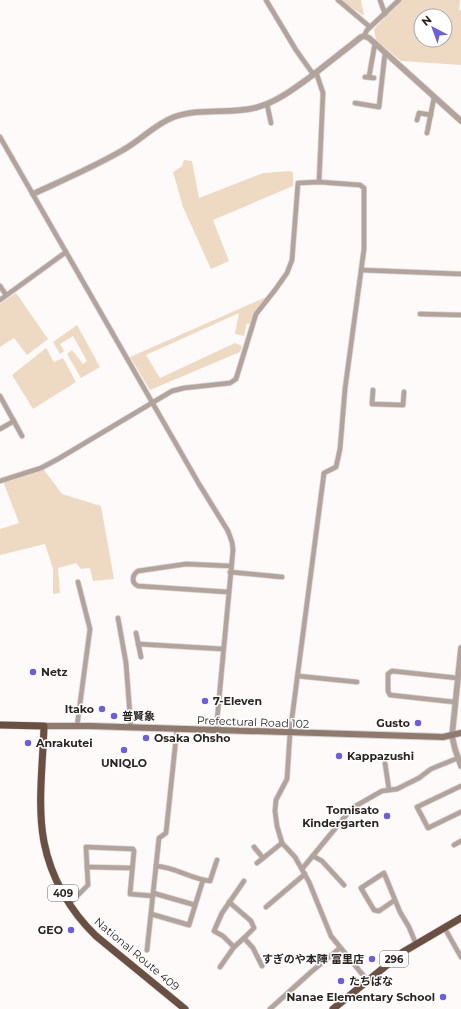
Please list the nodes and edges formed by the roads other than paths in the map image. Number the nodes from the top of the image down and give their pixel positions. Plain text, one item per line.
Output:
1 (266, 0) edge
2 (338, 0) edge
3 (380, 0) edge
4 (399, 0) edge
5 (385, 14) junction
6 (370, 27) junction
7 (364, 36) junction
8 (375, 43) junction
9 (385, 53) junction
10 (315, 73) junction
11 (369, 77) dead end
12 (434, 98) junction
13 (355, 103) dead end
14 (267, 104) junction
15 (430, 115) junction
16 (417, 120) dead end
17 (461, 121) edge
18 (271, 122) dead end
19 (427, 133) dead end
20 (0, 137) edge
21 (319, 182) junction
22 (32, 194) junction
23 (66, 252) junction
24 (361, 270) junction
25 (461, 274) edge
26 (0, 286) edge
27 (6, 295) junction
28 (0, 300) edge
29 (420, 314) dead end
30 (461, 315) edge
31 (373, 390) dead end
32 (404, 392) dead end
33 (0, 396) edge
34 (152, 402) junction
35 (14, 421) junction
36 (0, 429) edge
37 (22, 436) dead end
38 (0, 481) edge
39 (231, 566) junction
40 (230, 572) junction
41 (282, 577) dead end
42 (78, 582) dead end
43 (228, 592) junction
44 (118, 618) dead end
45 (136, 633) dead end
46 (138, 644) junction
47 (461, 648) edge
48 (223, 649) junction
49 (140, 657) dead end
50 (298, 676) junction
51 (457, 678) junction
52 (357, 682) dead end
53 (458, 692) edge
54 (454, 702) junction
55 (0, 725) edge
56 (44, 726) junction
57 (77, 726) junction
58 (131, 728) junction
59 (177, 729) junction
60 (216, 731) junction
61 (290, 733) junction
62 (461, 733) edge
63 (452, 736) junction
64 (458, 758) junction
65 (385, 763) dead end
66 (461, 766) edge
67 (461, 786) edge
68 (389, 790) junction
69 (461, 812) edge
70 (461, 841) edge
71 (282, 843) junction
72 (454, 845) dead end
73 (254, 847) dead end
74 (313, 856) junction
75 (263, 858) junction
76 (217, 860) dead end
77 (257, 863) dead end
78 (156, 866) junction
79 (87, 867) junction
80 (132, 868) junction
81 (302, 869) junction
82 (305, 874) junction
83 (203, 880) junction
84 (244, 881) dead end
85 (344, 885) dead end
86 (153, 894) junction
87 (395, 900) junction
88 (229, 902) junction
89 (69, 904) junction
90 (195, 905) junction
91 (266, 907) dead end
92 (151, 914) junction
93 (461, 918) edge
94 (444, 927) junction
95 (244, 938) junction
96 (416, 944) junction
97 (234, 946) junction
98 (340, 948) junction
99 (147, 950) dead end
100 (461, 956) edge
101 (262, 966) dead end
102 (220, 967) dead end
103 (367, 980) junction
104 (185, 1009) edge
105 (270, 1009) edge
106 (334, 1009) edge

1 - 10 street
2 - 6 street
3 - 5 street
4 - 5 street
5 - 6 street
6 - 7 street
7 - 8 street
7 - 10 street
8 - 9 street
8 - 11 street
9 - 12 street
9 - 13 street
10 - 14 street
10 - 21 street
12 - 15 street
12 - 17 street
14 - 18 street
14 - 22 street
15 - 16 street
15 - 19 street
20 - 22 street
21 - 24 street
21 - 34 street
22 - 23 street
23 - 27 street
23 - 34 street
24 - 25 street
24 - 50 street
26 - 27 street
27 - 28 street
29 - 30 street
31 - 32 street
33 - 35 street
34 - 38 street
34 - 39 street
35 - 36 street
35 - 37 street
39 - 40 street
39 - 43 street
40 - 41 street
40 - 43 street
42 - 57 street
43 - 48 street
44 - 58 street
45 - 46 street
46 - 48 street
46 - 49 street
47 - 51 street
48 - 60 street
50 - 52 street
50 - 61 street
51 - 53 street
51 - 54 street
53 - 54 street
54 - 63 street
55 - 56 highway
56 - 57 main road, Prefectural Road 102
56 - 89 highway, National Route 409 / 409
57 - 58 main road, Prefectural Road 102
58 - 59 main road, Prefectural Road 102
59 - 60 main road, Prefectural Road 102
59 - 78 street
60 - 61 main road, Prefectural Road 102
61 - 63 main road, Prefectural Road 102
61 - 71 street
62 - 63 main road, Prefectural Road 102
63 - 64 street
64 - 66 street
64 - 68 street
65 - 68 street
67 - 69 street
68 - 74 street
70 - 72 street
71 - 75 street
71 - 81 street
73 - 75 street
74 - 81 street
74 - 85 street
75 - 77 street
76 - 83 street
78 - 83 street
78 - 86 street
79 - 80 street
79 - 80 street
79 - 89 street
80 - 86 street
81 - 82 street
82 - 91 street
82 - 98 street
83 - 90 street
84 - 88 street
86 - 90 street
86 - 92 street
87 - 87 street
87 - 96 street
88 - 95 street
88 - 97 street
89 - 104 highway, National Route 409 / 409
90 - 92 street
92 - 99 street
93 - 94 highway, 296
94 - 96 highway, 296
94 - 100 street
95 - 97 street
95 - 101 street
96 - 103 highway, 296
97 - 102 street
98 - 103 street
98 - 105 street
103 - 106 highway, 296

